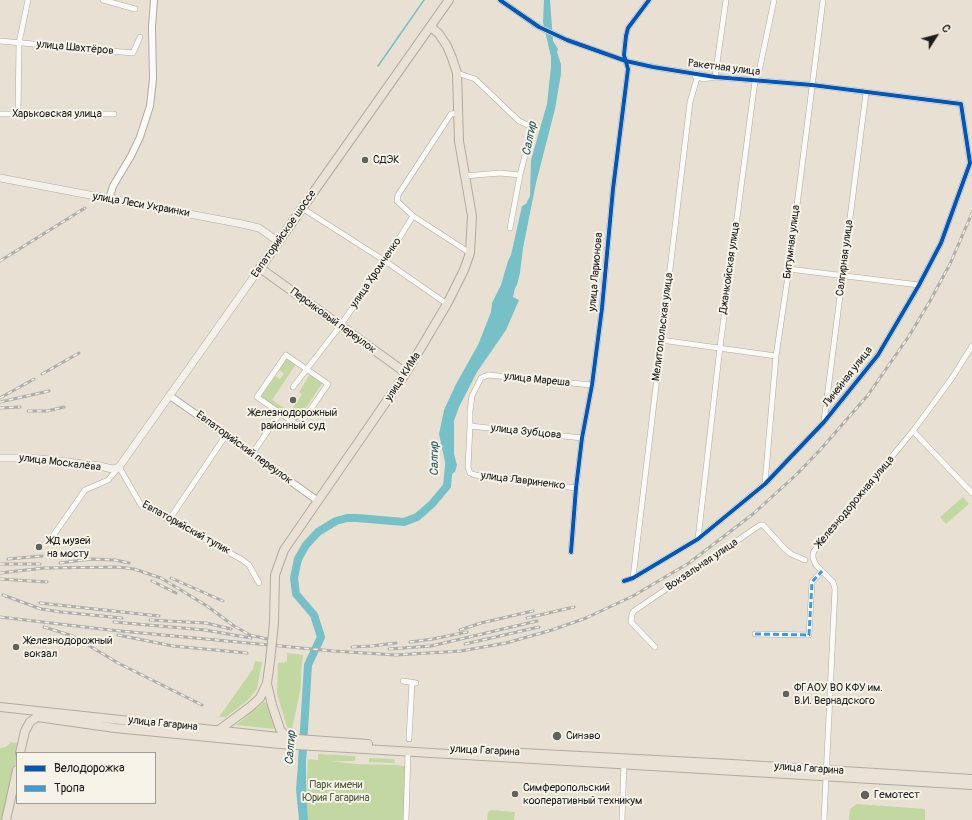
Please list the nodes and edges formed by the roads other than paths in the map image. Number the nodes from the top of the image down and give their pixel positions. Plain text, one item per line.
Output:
1 (28, 0) edge
2 (103, 0) edge
3 (154, 0) edge
4 (450, 0) edge
5 (500, 0) edge
6 (648, 0) edge
7 (726, 0) edge
8 (774, 0) edge
9 (823, 0) edge
10 (135, 9) dead end
11 (430, 27) junction
12 (140, 37) dead end
13 (0, 41) edge
14 (19, 43) junction
15 (626, 61) junction
16 (457, 73) junction
17 (690, 74) junction
18 (715, 77) junction
19 (696, 78) junction
20 (755, 81) junction
21 (812, 85) junction
22 (866, 93) junction
23 (961, 104) joint
24 (458, 113) junction
25 (0, 114) edge
26 (18, 114) junction
27 (114, 114) dead end
28 (520, 175) junction
29 (465, 176) junction
30 (0, 178) edge
31 (109, 199) junction
32 (302, 208) junction
33 (413, 216) junction
34 (510, 228) dead end
35 (279, 242) junction
36 (470, 253) junction
37 (385, 261) junction
38 (260, 268) junction
39 (789, 269) junction
40 (843, 275) junction
41 (919, 285) junction
42 (447, 304) junction
43 (340, 326) junction
44 (661, 340) junction
45 (972, 346) edge
46 (720, 347) junction
47 (776, 356) junction
48 (307, 369) junction
49 (406, 373) junction
50 (592, 386) junction
51 (293, 387) dead end
52 (170, 396) junction
53 (280, 413) junction
54 (824, 422) junction
55 (470, 426) junction
56 (913, 431) junction
57 (226, 435) junction
58 (582, 438) junction
59 (252, 454) junction
60 (0, 458) edge
61 (119, 468) junction
62 (765, 484) junction
63 (576, 488) junction
64 (972, 493) edge
65 (318, 501) junction
66 (169, 520) junction
67 (698, 539) junction
68 (48, 543) dead end
69 (571, 552) dead end
70 (805, 560) dead end
71 (822, 571) junction
72 (633, 578) junction
73 (624, 581) dead end
74 (259, 583) dead end
75 (755, 634) dead end
76 (655, 647) dead end
77 (403, 681) dead end
78 (267, 683) junction
79 (0, 707) edge
80 (220, 730) junction
81 (206, 737) junction
82 (285, 738) junction
83 (409, 739) dead end
84 (294, 742) junction
85 (313, 743) junction
86 (20, 752) edge
87 (408, 754) junction
88 (624, 762) junction
89 (827, 773) junction
90 (16, 775) edge
91 (972, 779) edge
92 (972, 785) edge
93 (6, 820) edge
94 (406, 820) edge
95 (622, 820) edge
96 (824, 820) edge

1 - 14 street
2 - 10 street
3 - 31 street
4 - 11 main road, Евпаторийское шоссе
5 - 15 street, Ракетная улица
6 - 15 street, улица Ларионова
7 - 18 street
8 - 20 street, Джанкойская улица
9 - 21 street, Битумная улица
11 - 16 main road, улица КИМа
11 - 32 main road, Евпаторийское шоссе
12 - 14 street, улица Шахтёров
13 - 14 street, улица Шахтёров
14 - 26 street
15 - 17 street, Ракетная улица
15 - 50 street, улица Ларионова
16 - 24 main road, улица КИМа
16 - 28 street
17 - 18 street, Ракетная улица
17 - 19 street, Ракетная улица
18 - 19 street, Ракетная улица
18 - 20 street, Ракетная улица
19 - 44 street, Мелитопольская улица
20 - 21 street, Ракетная улица
20 - 46 street, Джанкойская улица
21 - 22 street, Ракетная улица
21 - 39 street, Битумная улица
22 - 23 street, Ракетная улица
22 - 40 street, Салгирная улица
23 - 41 street, Линейная улица
24 - 29 main road, улица КИМа
24 - 33 street
25 - 26 street, Харьковская улица
26 - 27 street, Харьковская улица
28 - 29 street
28 - 34 street
29 - 36 main road, улица КИМа
30 - 31 main road, улица Леси Украинки
31 - 35 main road, улица Леси Украинки
32 - 35 main road, Евпаторийское шоссе
32 - 37 street
33 - 36 street
33 - 37 street, улица Хромченко
35 - 38 main road, Евпаторийское шоссе
36 - 42 main road, улица КИМа
37 - 42 street
37 - 43 street, улица Хромченко
38 - 43 main road, Персиковый переулок
38 - 52 main road, Евпаторийское шоссе
39 - 40 street
39 - 47 street, Битумная улица
40 - 41 street
40 - 54 street, Салгирная улица
41 - 54 street, Линейная улица
42 - 49 main road, улица КИМа
43 - 48 street, улица Хромченко
43 - 49 main road, Персиковый переулок
44 - 46 street
44 - 72 street, Мелитопольская улица
45 - 56 street, Железнодорожная улица
46 - 47 street
46 - 67 street, Джанкойская улица
47 - 62 street, Битумная улица
48 - 51 street, улица Хромченко
48 - 53 street
48 - 53 street
49 - 65 main road, улица КИМа
50 - 55 street, улица Мареша
50 - 58 street, улица Ларионова
52 - 57 street, Евпаторийский переулок
52 - 61 main road, Евпаторийское шоссе
53 - 59 street
54 - 62 street, Линейная улица
55 - 58 street, улица Зубцова
55 - 63 street, улица Лавриненко
56 - 64 street
56 - 71 street, Железнодорожная улица
57 - 59 street, Евпаторийский переулок
57 - 66 street
58 - 63 street, улица Ларионова
59 - 65 street, Евпаторийский переулок
60 - 61 main road, улица Москалёва
61 - 66 street, Евпаторийский тупик
61 - 68 street
62 - 67 street, Линейная улица
63 - 69 street, улица Ларионова
65 - 78 main road, улица КИМа, bridge
66 - 74 street, Евпаторийский тупик
67 - 72 street, Линейная улица
70 - 76 street, Вокзальная улица
71 - 75 street
71 - 89 street, Железнодорожная улица
72 - 73 street, Линейная улица
77 - 83 street
78 - 80 main road
78 - 82 main road
79 - 80 main road, улица Гагарина
80 - 81 main road
80 - 82 main road, улица Гагарина
81 - 84 main road, улица Гагарина
81 - 86 main road, улица Гагарина
82 - 84 main road, улица Гагарина
84 - 85 main road, улица Гагарина
85 - 87 main road, улица Гагарина
85 - 88 main road, улица Гагарина
87 - 88 main road, улица Гагарина
87 - 94 street
88 - 89 main road, улица Гагарина
88 - 95 street
89 - 91 main road, улица Гагарина
89 - 92 main road, улица Гагарина
89 - 96 street, Железнодорожная улица
90 - 93 main road

